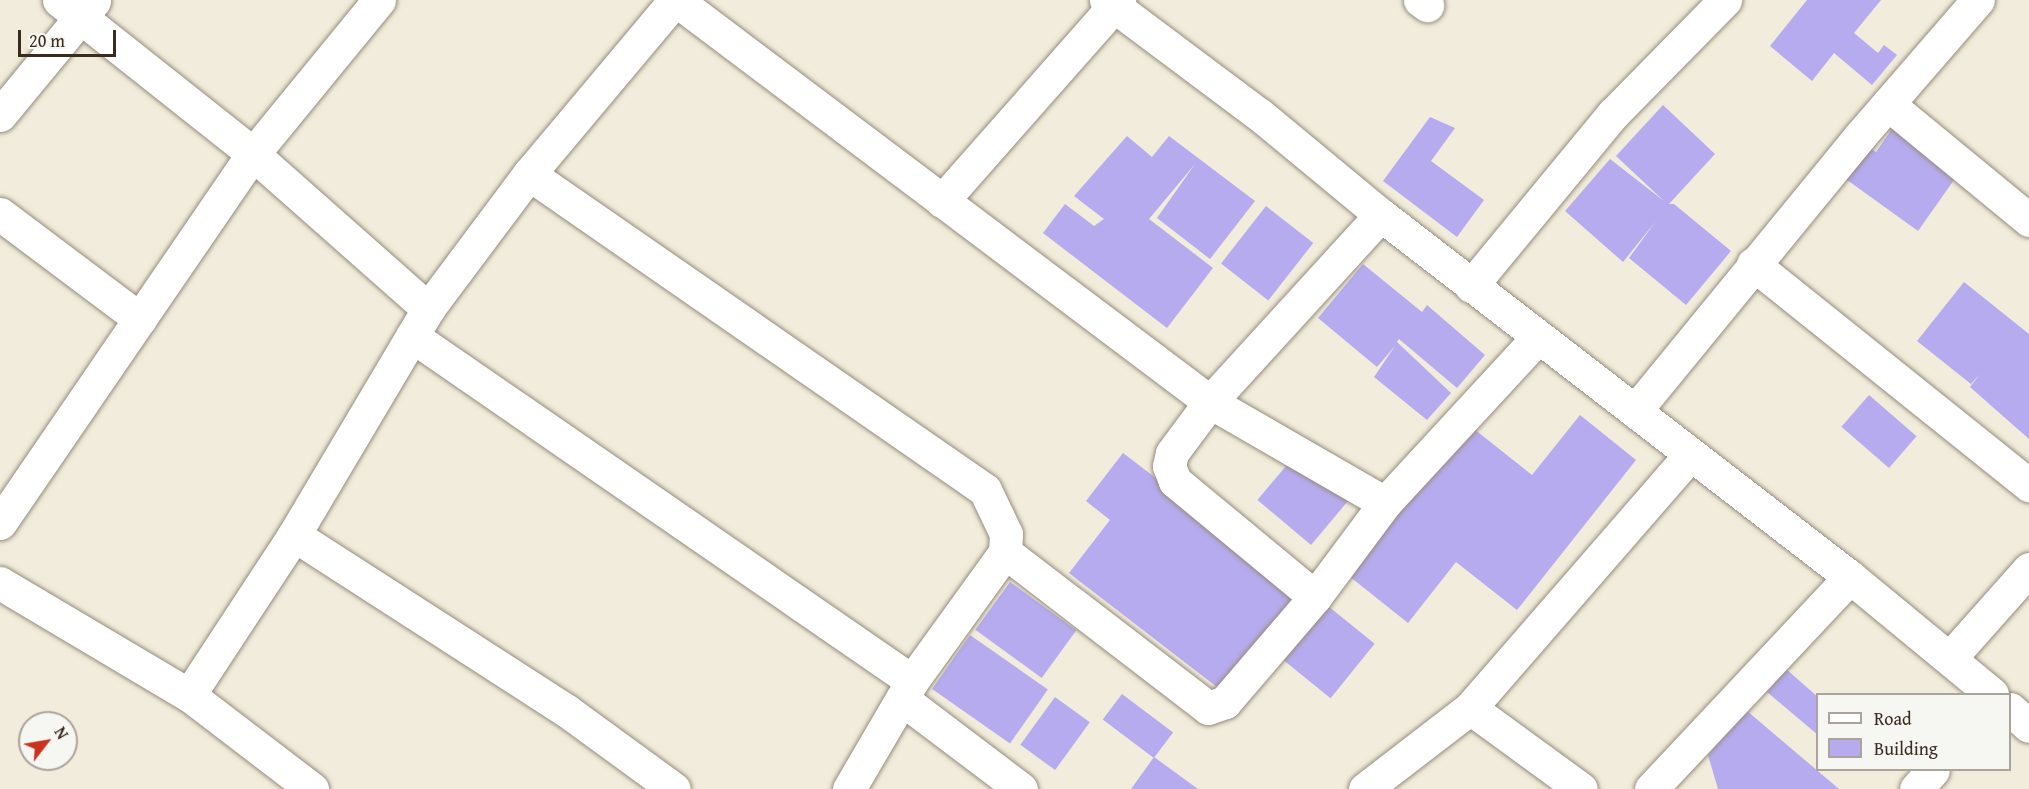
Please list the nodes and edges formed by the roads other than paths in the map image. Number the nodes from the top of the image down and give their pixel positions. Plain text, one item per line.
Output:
1 (379, 0) edge
2 (675, 0) edge
3 (1725, 0) edge
4 (1978, 0) edge
5 (1113, 2) edge
6 (79, 6) edge
7 (1888, 104) junction
8 (0, 115) edge
9 (253, 154) junction
10 (529, 174) junction
11 (942, 201) junction
12 (0, 214) edge
13 (1381, 215) junction
14 (2029, 220) edge
15 (1754, 264) junction
16 (1471, 285) junction
17 (140, 319) junction
18 (420, 323) junction
19 (1538, 338) junction
20 (1210, 402) junction
21 (1635, 411) junction
22 (1689, 456) junction
23 (2029, 485) edge
24 (1385, 503) junction
25 (0, 523) edge
26 (294, 535) junction
27 (1005, 552) junction
28 (2029, 569) edge
29 (1850, 577) junction
30 (0, 583) edge
31 (1315, 597) junction
32 (1950, 658) junction
33 (907, 690) junction
34 (1991, 693) edge
35 (189, 695) junction
36 (1470, 708) junction
37 (2011, 710) edge
38 (2029, 726) edge
39 (1932, 771) edge
40 (306, 787) edge
41 (674, 789) edge
42 (849, 789) edge
43 (1021, 789) edge
44 (1365, 789) edge
45 (1581, 789) edge
46 (1652, 789) edge
47 (1916, 789) edge

1 - 9 street
2 - 10 street
2 - 11 street
3 - 16 street
4 - 7 street
5 - 11 street
5 - 13 street
6 - 8 street
6 - 9 street
7 - 14 street
7 - 15 street
9 - 17 street
9 - 18 street
10 - 18 street
10 - 27 street
11 - 20 street
12 - 17 street
13 - 16 street
13 - 20 street
15 - 21 street
15 - 23 street
16 - 19 street
17 - 25 street
18 - 26 street
18 - 33 street
19 - 21 street
19 - 24 street
20 - 24 street
20 - 31 street
21 - 22 street
22 - 29 street
22 - 36 street
24 - 31 street
26 - 35 street
26 - 41 street
27 - 31 street
27 - 33 street
28 - 32 street
29 - 32 street
29 - 46 street
30 - 35 street
32 - 34 street
33 - 42 street
33 - 43 street
35 - 40 street
36 - 44 street
36 - 45 street
37 - 38 street
39 - 47 street

